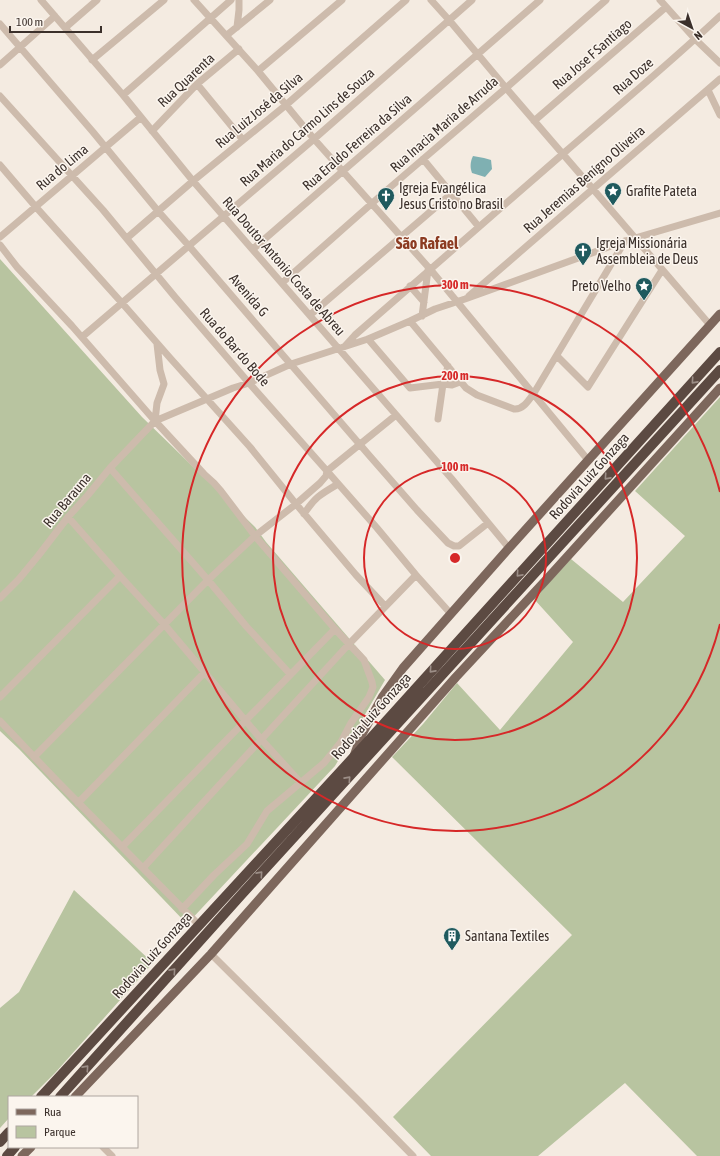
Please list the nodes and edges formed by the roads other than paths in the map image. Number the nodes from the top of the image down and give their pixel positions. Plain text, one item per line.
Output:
1 (41, 0) edge
2 (97, 0) edge
3 (164, 0) edge
4 (194, 0) edge
5 (231, 0) edge
6 (239, 0) edge
7 (270, 0) edge
8 (342, 0) edge
9 (406, 0) edge
10 (431, 0) edge
11 (472, 0) edge
12 (540, 0) edge
13 (606, 0) edge
14 (664, 3) edge
15 (55, 16) junction
16 (720, 16) edge
17 (210, 17) junction
18 (449, 20) junction
19 (0, 24) edge
20 (237, 27) junction
21 (66, 28) junction
22 (227, 35) junction
23 (695, 39) junction
24 (20, 48) junction
25 (239, 49) junction
26 (478, 55) junction
27 (92, 60) junction
28 (720, 63) edge
29 (0, 64) edge
30 (258, 70) junction
31 (720, 79) edge
32 (197, 84) junction
33 (506, 88) junction
34 (708, 90) junction
35 (123, 95) junction
36 (0, 96) edge
37 (286, 105) junction
38 (720, 115) edge
39 (141, 117) junction
40 (534, 121) junction
41 (152, 131) junction
42 (314, 139) junction
43 (243, 140) junction
44 (106, 147) junction
45 (563, 154) junction
46 (423, 159) junction
47 (0, 165) edge
48 (343, 172) junction
49 (72, 176) junction
50 (193, 181) junction
51 (593, 189) junction
52 (451, 194) junction
53 (372, 204) junction
54 (35, 206) junction
55 (158, 211) junction
56 (720, 213) edge
57 (224, 216) junction
58 (479, 227) junction
59 (0, 237) edge
60 (401, 237) junction
61 (127, 238) junction
62 (635, 238) junction
63 (625, 241) junction
64 (0, 245) edge
65 (189, 246) junction
66 (253, 249) junction
67 (429, 269) junction
68 (662, 270) junction
69 (157, 273) junction
70 (282, 283) junction
71 (410, 286) junction
72 (465, 300) junction
73 (458, 301) junction
74 (424, 302) junction
75 (122, 303) junction
76 (720, 314) edge
77 (310, 315) junction
78 (422, 316) junction
79 (410, 321) junction
80 (710, 325) junction
81 (82, 337) junction
82 (368, 339) junction
83 (157, 344) junction
84 (341, 348) junction
85 (720, 352) edge
86 (557, 356) junction
87 (291, 364) junction
88 (448, 366) junction
89 (720, 370) edge
90 (460, 382) junction
91 (249, 383) junction
92 (443, 384) junction
93 (720, 388) edge
94 (534, 393) junction
95 (207, 399) junction
96 (396, 416) junction
97 (438, 419) dead end
98 (155, 421) junction
99 (360, 444) junction
100 (588, 460) junction
101 (110, 468) junction
102 (327, 471) junction
103 (338, 484) junction
104 (296, 504) junction
105 (304, 514) junction
106 (68, 517) junction
107 (488, 523) junction
108 (255, 536) junction
109 (509, 548) junction
110 (416, 575) junction
111 (120, 576) junction
112 (208, 580) junction
113 (0, 598) edge
114 (384, 606) junction
115 (451, 614) junction
116 (164, 624) junction
117 (335, 629) junction
118 (349, 644) junction
119 (204, 672) junction
120 (290, 674) junction
121 (0, 697) edge
122 (245, 720) junction
123 (0, 721) edge
124 (261, 739) junction
125 (34, 757) junction
126 (353, 758) junction
127 (301, 783) junction
128 (78, 803) junction
129 (122, 847) junction
130 (143, 868) junction
131 (182, 909) junction
132 (199, 925) junction
133 (211, 954) junction
134 (42, 1096) edge
135 (61, 1096) edge
136 (76, 1096) edge
137 (8, 1133) edge
138 (0, 1142) edge
139 (14, 1148) edge
140 (30, 1148) edge
141 (104, 1148) edge
142 (7, 1156) edge
143 (22, 1156) edge
144 (112, 1156) edge
145 (413, 1156) edge

1 - 15 street, Rua Doutor Antonio Costa de Abreu
2 - 21 street
3 - 27 street
4 - 17 street
5 - 17 street
6 - 20 street
7 - 20 street
8 - 30 street
9 - 37 street, Rua Luiz José da Silva
10 - 18 street
11 - 18 street, Rua Maria do Carmo Lins de Souza
12 - 26 street, Rua Eraldo Ferreira da Silva
13 - 33 street, Rua Inacia Maria de Arruda
14 - 23 street
14 - 40 street, Rua Jose F Santiago
15 - 21 street, Rua Doutor Antonio Costa de Abreu
15 - 24 street
16 - 23 street, Rua Doze
17 - 22 street
17 - 35 street
18 - 26 street
18 - 42 street, Rua Maria do Carmo Lins de Souza
19 - 24 street, Avenida G
20 - 22 street
21 - 27 street, Rua Doutor Antonio Costa de Abreu
22 - 25 street
23 - 28 street
23 - 45 street, Rua Doze
24 - 29 street
24 - 44 street, Avenida G
25 - 30 street
25 - 32 street, Rua Quarenta
26 - 33 street
26 - 48 street, Rua Eraldo Ferreira da Silva
27 - 35 street, Rua Doutor Antonio Costa de Abreu
30 - 37 street
31 - 34 street, Rua Jeremias Benígno Oliveira
32 - 41 street, Rua Quarenta
32 - 43 street
33 - 40 street
33 - 46 street, Rua Inacia Maria de Arruda
34 - 38 street
34 - 51 street, Rua Jeremias Benígno Oliveira
35 - 39 street, Rua Doutor Antonio Costa de Abreu
36 - 49 street, Rua do Bar do Bode
37 - 42 street
37 - 43 street, Rua Luiz José da Silva
39 - 41 street, Rua Doutor Antonio Costa de Abreu
39 - 44 street, Rua do Lima
40 - 45 street
41 - 50 street, Rua Doutor Antonio Costa de Abreu
42 - 48 street
42 - 57 street, Rua Maria do Carmo Lins de Souza
43 - 50 street, Rua Luiz José da Silva
44 - 49 street, Rua do Lima
44 - 55 street, Avenida G
45 - 51 street
45 - 58 street, Rua Doze
46 - 52 street
46 - 53 street, Rua Inacia Maria de Arruda
47 - 54 street
48 - 53 street
48 - 66 street, Rua Eraldo Ferreira da Silva
49 - 54 street, Rua do Lima
49 - 61 street, Rua do Bar do Bode
50 - 55 street, Rua Luiz José da Silva
50 - 57 street, Rua Doutor Antonio Costa de Abreu
51 - 62 street
51 - 72 street, Rua Jeremias Benígno Oliveira
52 - 58 street
52 - 60 street
53 - 60 street
53 - 70 street, Rua Inacia Maria de Arruda
54 - 59 street, Rua do Lima
54 - 75 street
55 - 61 street, Rua Luiz José da Silva
55 - 65 street, Avenida G
56 - 62 street
57 - 65 street, Rua Maria do Carmo Lins de Souza
57 - 66 street, Rua Doutor Antonio Costa de Abreu
58 - 67 street, Rua Doze
60 - 67 street
60 - 77 street
61 - 69 street, Rua do Bar do Bode
62 - 63 street
62 - 68 street
63 - 72 street
63 - 86 street
64 - 81 street
65 - 69 street, Rua Maria do Carmo Lins de Souza
65 - 87 street, Avenida G
66 - 70 street, Rua Doutor Antonio Costa de Abreu
67 - 71 street, Rua Doze
67 - 73 street
67 - 74 street
68 - 80 street
68 - 86 street
69 - 75 street, Rua Maria do Carmo Lins de Souza
69 - 91 street, Rua do Bar do Bode
70 - 77 street, Rua Doutor Antonio Costa de Abreu
71 - 74 street
71 - 84 street, Rua Doze
72 - 73 street
73 - 78 street
73 - 94 street
74 - 78 street
75 - 81 street, Rua Maria do Carmo Lins de Souza
75 - 83 street
76 - 80 main road
77 - 84 street, Rua Doutor Antonio Costa de Abreu
78 - 79 street
79 - 82 street
79 - 88 street
80 - 100 main road
81 - 98 street
82 - 84 street
82 - 92 street
83 - 95 street
83 - 98 street
84 - 87 street
84 - 96 street, Rua Doutor Antonio Costa de Abreu
85 -> 126 highway, Rodovia Luiz Gonzaga
86 - 94 street
87 - 91 street
87 - 99 street, Avenida G
88 - 90 street
88 - 92 street
135 -> 89 highway, Rodovia Luiz Gonzaga
90 - 92 street
90 - 94 street
91 - 95 street
91 - 102 street, Rua do Bar do Bode
92 - 97 street
93 - 133 main road
94 - 100 street
95 - 98 street
95 - 104 street
96 - 99 street
96 - 107 street, Rua Doutor Antonio Costa de Abreu
98 - 101 street, Rua Barauna
98 - 108 street
99 - 102 street
99 - 107 street, Avenida G
100 - 109 main road
101 - 106 street, Rua Barauna
101 - 112 street
102 - 103 street, Rua do Bar do Bode
102 - 104 street
103 - 105 street
103 - 110 street, Rua do Bar do Bode
104 - 105 street
104 - 108 street
105 - 114 street
106 - 111 street
106 - 113 street, Rua Barauna
107 - 109 street, Rua Doutor Antonio Costa de Abreu
108 - 112 street
108 - 117 street
109 - 115 main road
110 - 114 street
110 - 115 street, Rua do Bar do Bode
111 - 116 street
111 - 121 street
112 - 116 street
112 - 120 street
114 - 118 street
115 - 126 main road
116 - 119 street
116 - 125 street
117 - 118 street
117 - 120 street
118 - 124 street
118 - 127 street
119 - 122 street
119 - 128 street
120 - 122 street
122 - 124 street
122 - 129 street
123 - 125 street
124 - 127 street
124 - 130 street
125 - 128 street
126 - 132 highway, Rodovia Luiz Gonzaga
127 - 131 street
128 - 129 street
129 - 130 street
130 - 131 street
131 - 132 street
132 - 134 highway, Rodovia Luiz Gonzaga
133 - 136 main road
133 - 145 street
137 - 138 highway
139 - 142 highway
140 - 143 main road
141 - 144 street

